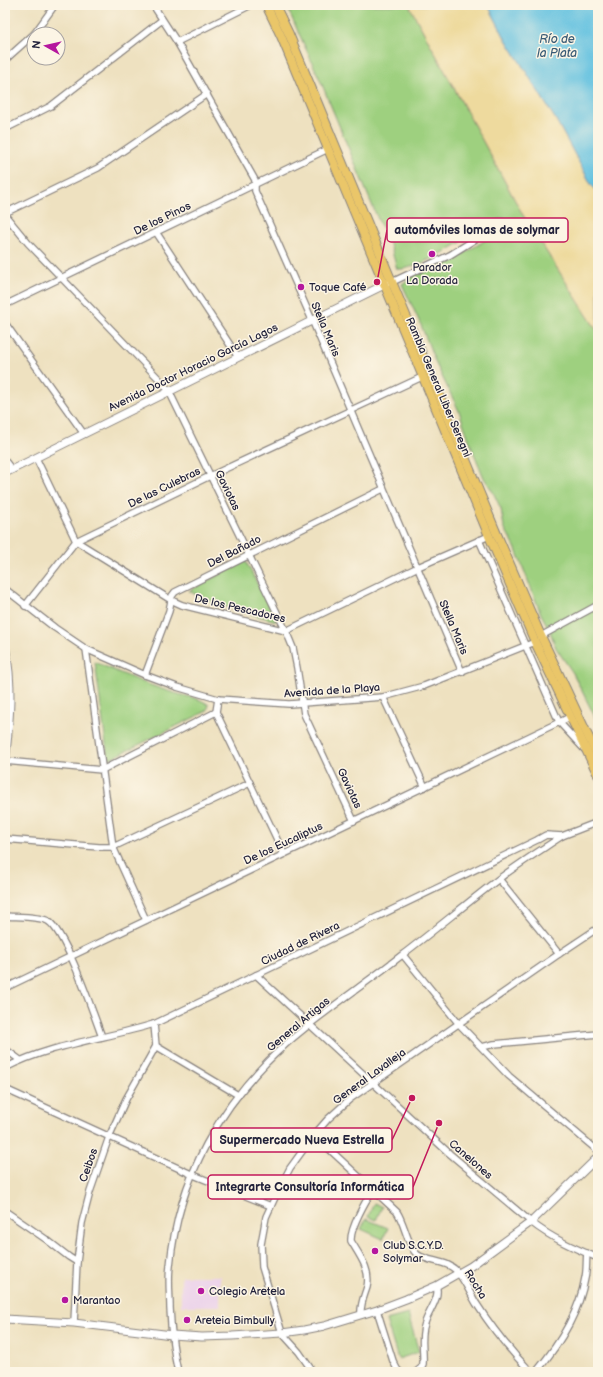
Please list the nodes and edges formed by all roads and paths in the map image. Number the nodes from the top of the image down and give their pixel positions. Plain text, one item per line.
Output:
1 (55, 5) edge
2 (153, 5) edge
3 (250, 5) edge
4 (266, 5) edge
5 (275, 5) edge
6 (162, 20) junction
7 (40, 26) edge
8 (26, 41) edge
9 (177, 42) junction
10 (5, 60) edge
11 (207, 94) junction
12 (5, 129) edge
13 (328, 149) junction
14 (255, 184) junction
15 (5, 214) edge
16 (498, 225) dead end
17 (156, 232) junction
18 (62, 278) junction
19 (388, 283) junction
20 (5, 305) edge
21 (312, 320) junction
22 (5, 323) edge
23 (238, 357) junction
24 (422, 377) junction
25 (169, 391) junction
26 (350, 411) junction
27 (84, 434) junction
28 (36, 458) junction
29 (5, 461) edge
30 (8, 472) edge
31 (210, 476) junction
32 (383, 489) junction
33 (489, 536) junction
34 (479, 540) junction
35 (76, 541) junction
36 (249, 554) junction
37 (418, 567) junction
38 (5, 589) edge
39 (171, 600) junction
40 (598, 605) edge
41 (25, 606) junction
42 (286, 631) junction
43 (538, 639) junction
44 (525, 646) junction
45 (5, 647) edge
46 (86, 649) junction
47 (462, 672) junction
48 (145, 675) junction
49 (383, 697) junction
50 (218, 698) junction
51 (302, 704) junction
52 (216, 712) junction
53 (570, 717) junction
54 (559, 722) junction
55 (588, 753) junction
56 (598, 757) edge
57 (5, 762) edge
58 (102, 770) junction
59 (598, 775) edge
60 (250, 783) junction
61 (425, 788) junction
62 (354, 821) junction
63 (598, 822) edge
64 (562, 836) junction
65 (5, 839) edge
66 (113, 847) junction
67 (284, 854) junction
68 (499, 879) junction
69 (5, 916) edge
70 (146, 920) junction
71 (598, 928) edge
72 (559, 954) junction
73 (403, 955) junction
74 (71, 956) junction
75 (256, 975) junction
76 (5, 988) edge
77 (154, 1024) junction
78 (309, 1024) junction
79 (459, 1024) junction
80 (598, 1034) edge
81 (102, 1036) junction
82 (156, 1046) junction
83 (482, 1047) junction
84 (5, 1050) edge
85 (20, 1060) junction
86 (5, 1068) edge
87 (374, 1084) junction
88 (5, 1090) edge
89 (238, 1096) junction
90 (314, 1136) junction
91 (109, 1137) junction
92 (598, 1151) edge
93 (598, 1157) edge
94 (191, 1174) junction
95 (373, 1190) junction
96 (271, 1206) junction
97 (5, 1211) edge
98 (531, 1222) junction
99 (587, 1253) junction
100 (598, 1258) edge
101 (76, 1262) junction
102 (459, 1273) junction
103 (436, 1286) junction
104 (377, 1310) junction
105 (361, 1315) junction
106 (5, 1319) edge
107 (74, 1323) junction
108 (282, 1333) junction
109 (172, 1335) junction
110 (178, 1372) edge
111 (313, 1372) edge
112 (400, 1372) edge
113 (416, 1372) edge
114 (530, 1372) edge
115 (536, 1372) edge

1 - 7 street
2 - 6 street, Stella Maris
3 - 9 street
4 - 13 main road, Rambla General Liber Seregni
5 - 19 main road, Rambla General Liber Seregni
6 - 9 street, Stella Maris
6 - 12 street
8 - 10 street
9 - 11 street, Stella Maris
11 - 14 street, Stella Maris
11 - 15 street
13 - 14 street, De los Pinos
13 - 19 main road, Rambla General Liber Seregni
14 - 17 street, De los Pinos
14 - 21 street, Stella Maris
15 - 18 street, Gaviotas
16 - 19 street
17 - 18 street, De los Pinos
17 - 23 street
18 - 20 street, De los Pinos
18 - 25 street, Gaviotas
19 - 21 street, Avenida Doctor Horacio García Lagos
19 - 24 main road, Rambla General Liber Seregni
19 - 43 main road, Rambla General Liber Seregni
21 - 23 street, Avenida Doctor Horacio García Lagos
21 - 26 street, Stella Maris
22 - 27 street
23 - 25 street, Avenida Doctor Horacio García Lagos
24 - 26 street, De las Culebras
24 - 33 main road, Rambla General Liber Seregni
25 - 27 street, Avenida Doctor Horacio García Lagos
25 - 31 street, Gaviotas
26 - 31 street, De las Culebras
26 - 32 street, Stella Maris
27 - 28 street, Avenida Doctor Horacio García Lagos
28 - 30 street, Avenida Doctor Horacio García Lagos
28 - 35 street
29 - 30 street
31 - 35 street, De las Culebras
31 - 36 street, Gaviotas
32 - 36 street, Del Bañado
32 - 37 street, Stella Maris
33 - 34 street, De los Pescadores
33 - 43 main road, Rambla General Liber Seregni
34 - 37 street, De los Pescadores
34 - 44 street
35 - 39 street, De los Pescadores
35 - 41 street, De las Culebras
36 - 39 street, Del Bañado
36 - 42 street, Gaviotas
37 - 42 street, De los Pescadores
37 - 47 street, Stella Maris
38 - 41 street, Avenida de la Playa
39 - 42 street, De los Pescadores
39 - 48 street
40 - 43 street, Avenida de la Playa
41 - 46 street, Avenida de la Playa
42 - 51 street, Gaviotas
43 - 44 street, Avenida de la Playa
43 - 53 main road, Rambla General Liber Seregni
43 - 56 main road, Rambla General Liber Seregni
44 - 47 street, Avenida de la Playa
44 - 54 street
45 - 57 street
46 - 48 street, Avenida de la Playa
46 - 58 street
47 - 49 street, Avenida de la Playa
48 - 50 street, Avenida de la Playa
49 - 51 street, Avenida de la Playa
49 - 61 street
50 - 51 street, Avenida de la Playa
50 - 52 street
51 - 62 street, Gaviotas
52 - 58 street
52 - 60 street
53 - 54 street, De los Eucaliptus
53 - 55 main road, Rambla General Liber Seregni
54 - 55 street
54 - 61 street, De los Eucaliptus
55 - 59 main road, Rambla General Liber Seregni
57 - 58 street
58 - 66 street
60 - 66 street
60 - 67 street
61 - 62 street, De los Eucaliptus
62 - 67 street, De los Eucaliptus
63 - 64 street, Ciudad de Rivera
64 - 68 street, General Artigas
64 - 75 street, Ciudad de Rivera
65 - 66 street
66 - 70 street
67 - 70 street, De los Eucaliptus
68 - 72 street
68 - 73 street, General Artigas
69 - 74 street
70 - 74 street, De los Eucaliptus
71 - 72 street, General Lavalleja
72 - 79 street, General Lavalleja
73 - 78 street, General Artigas
73 - 79 street
74 - 76 street, De los Eucaliptus
74 - 81 street
75 - 77 street, Ciudad de Rivera
75 - 78 street, Canelones
77 - 81 street, Ciudad de Rivera
77 - 82 street
78 - 87 street, Canelones
78 - 89 street, General Artigas
79 - 83 street
79 - 87 street, General Lavalleja
80 - 83 street
81 - 85 street, Ciudad de Rivera
82 - 89 street
82 - 91 street, Ceibos
83 - 92 street
84 - 85 street
85 - 86 street, Ciudad de Rivera
87 - 90 street, General Lavalleja
87 - 98 street, Canelones
88 - 91 street
89 - 94 street, General Artigas
90 - 95 street, Rocha
90 - 96 street, General Lavalleja
91 - 94 street
91 - 101 street, Ceibos
93 - 98 street
94 - 96 street
94 - 109 street, General Artigas
95 - 102 street, Rocha
95 - 105 street
96 - 108 street, General Lavalleja
97 - 101 street
98 - 99 street, Canelones
98 - 102 street
99 - 100 street, Canelones
99 - 115 street
101 - 107 street, Ceibos
102 - 103 street
102 - 114 street, Rocha
103 - 104 street
103 - 113 street
104 - 105 street
104 - 112 street
105 - 108 street
106 - 107 street
107 - 109 street
108 - 109 street
108 - 111 street, General Lavalleja
109 - 110 street, General Artigas

